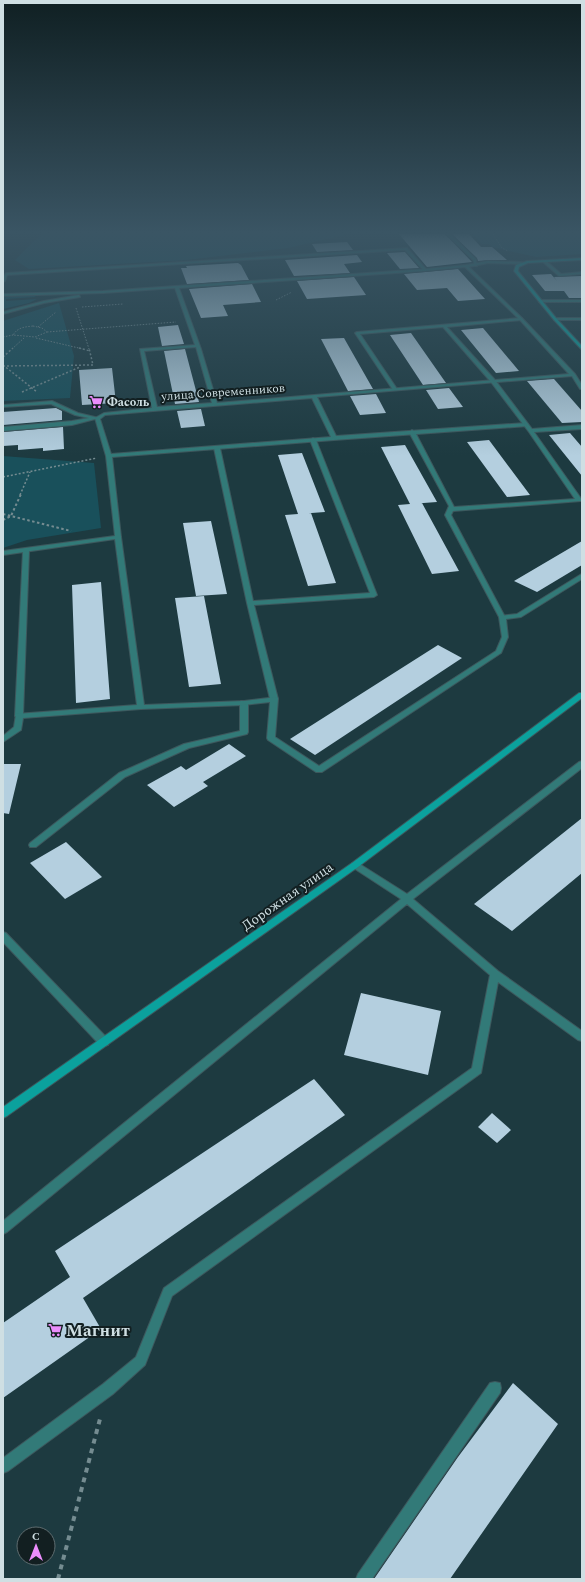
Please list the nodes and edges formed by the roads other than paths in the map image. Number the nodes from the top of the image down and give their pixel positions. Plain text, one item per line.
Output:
1 (24, 308) edge
2 (184, 308) edge
3 (509, 308) edge
4 (546, 308) edge
5 (3, 314) edge
6 (521, 319) junction
7 (555, 319) junction
8 (582, 319) edge
9 (444, 326) junction
10 (198, 346) junction
11 (582, 349) edge
12 (573, 376) junction
13 (493, 381) junction
14 (582, 388) edge
15 (395, 389) junction
16 (314, 396) junction
17 (214, 404) junction
18 (3, 406) edge
19 (155, 409) junction
20 (97, 418) junction
21 (526, 425) junction
22 (582, 427) edge
23 (3, 430) edge
24 (532, 431) junction
25 (412, 432) junction
26 (334, 438) junction
27 (313, 440) junction
28 (217, 448) junction
29 (109, 456) junction
30 (451, 509) junction
31 (118, 537) junction
32 (26, 551) junction
33 (3, 553) edge
34 (582, 576) edge
35 (250, 603) junction
36 (502, 617) junction
37 (582, 695) edge
38 (274, 699) junction
39 (244, 703) junction
40 (141, 707) junction
41 (19, 716) junction
42 (3, 740) edge
43 (582, 764) edge
44 (33, 845) dead end
45 (355, 865) junction
46 (406, 898) junction
47 (3, 936) edge
48 (495, 974) junction
49 (582, 1037) edge
50 (104, 1042) junction
51 (3, 1113) edge
52 (3, 1228) edge
53 (495, 1388) dead end
54 (3, 1466) edge
55 (362, 1579) edge

1 - 5 street
2 - 10 street
3 - 6 street
4 - 7 street
6 - 9 street
6 - 12 street
7 - 8 street
7 - 11 street
9 - 13 street
9 - 15 street
10 - 17 street
10 - 19 street
12 - 13 street, улица Современников
12 - 14 street
13 - 15 street, улица Современников
13 - 21 street
15 - 16 street, улица Современников
16 - 17 street, улица Современников
16 - 26 street
17 - 19 street, улица Современников
18 - 20 street
19 - 20 street, улица Современников
20 - 23 street, улица Современников
20 - 29 street
21 - 24 street
21 - 25 street
22 - 24 street
24 - 30 street
25 - 26 street
25 - 30 street
26 - 27 street
27 - 28 street
27 - 35 street
28 - 29 street
28 - 35 street
29 - 31 street
30 - 36 street
31 - 32 street
31 - 40 street
32 - 33 street
32 - 41 street
34 - 36 street
35 - 38 street
36 - 38 street
37 - 45 street, Дорожная улица
38 - 39 street
39 - 40 street
39 - 44 street
40 - 41 street
41 - 42 street
43 - 46 street
45 - 46 street
45 - 50 street, Дорожная улица
46 - 48 street
46 - 52 street
47 - 50 street
48 - 49 street
48 - 54 street
50 - 51 street, Дорожная улица
53 - 55 street

